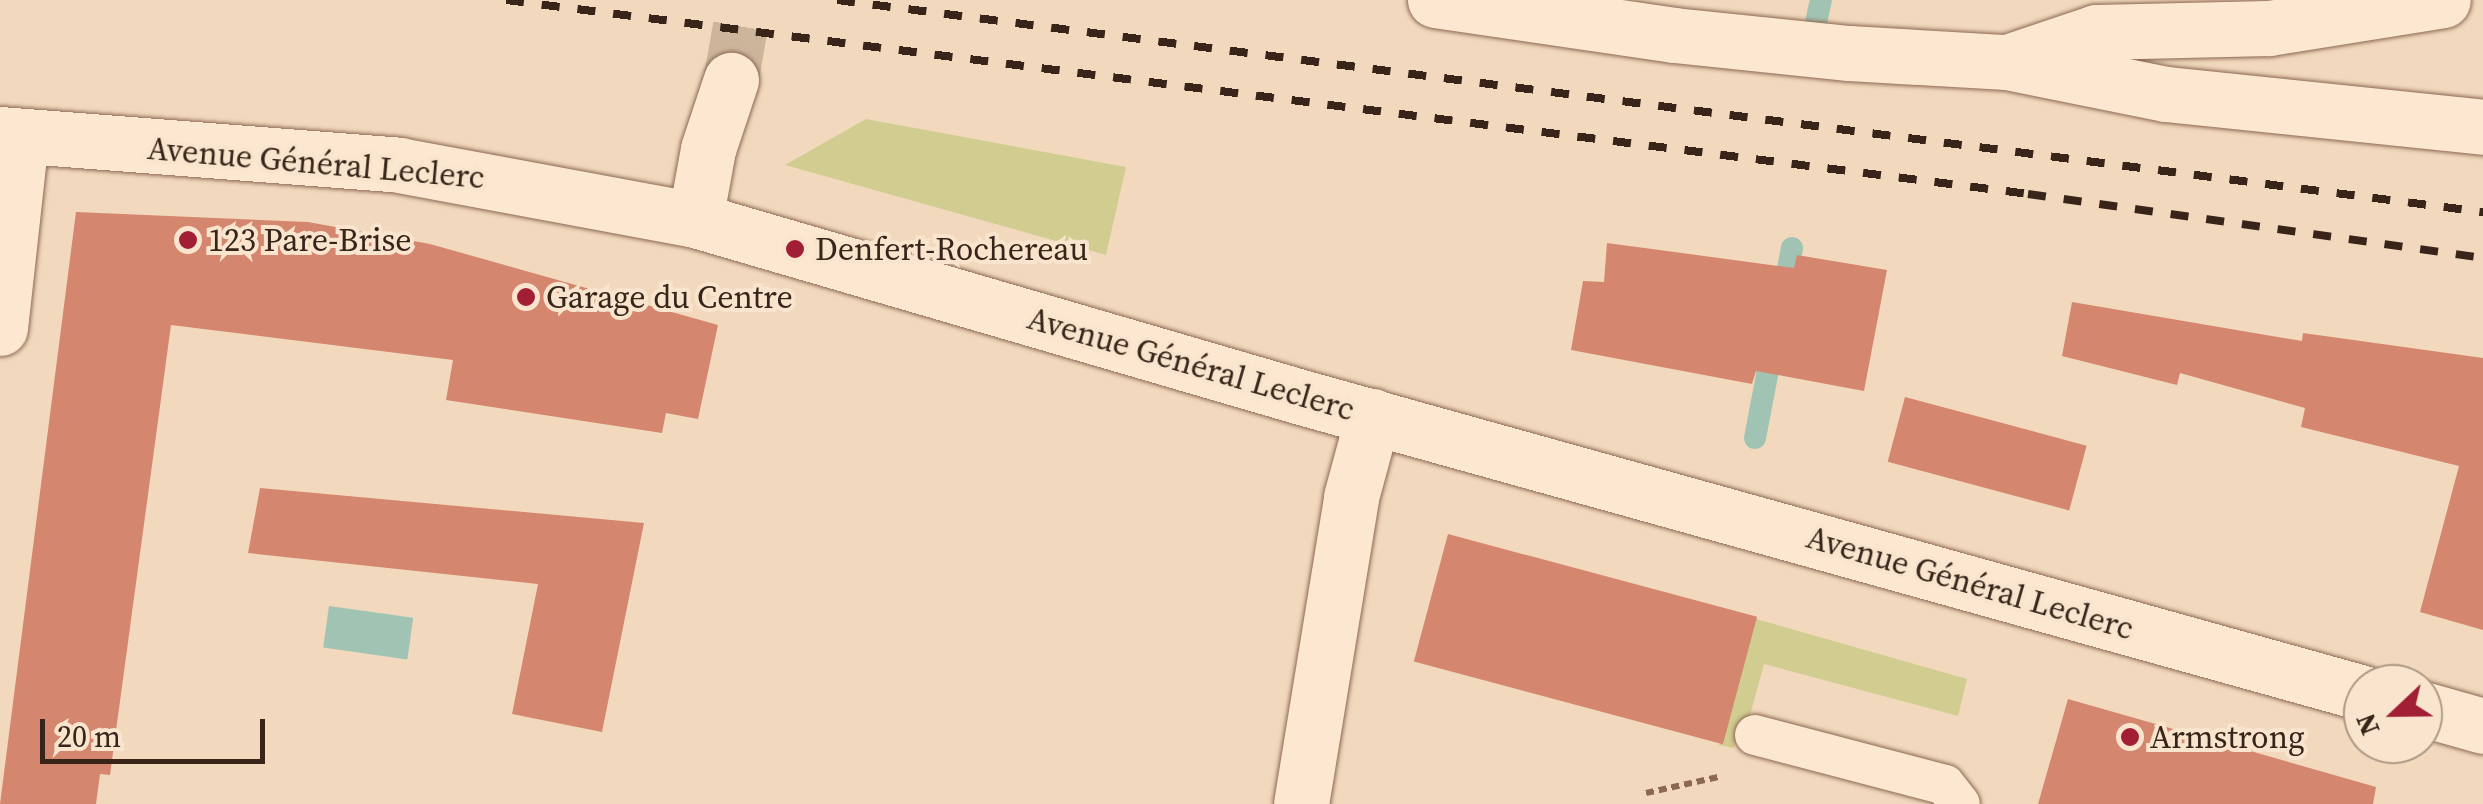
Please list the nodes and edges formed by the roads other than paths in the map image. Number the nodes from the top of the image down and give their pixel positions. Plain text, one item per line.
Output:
1 (1435, 0) edge
2 (2444, 0) edge
3 (2008, 62) junction
4 (731, 80) tunnel mouth
5 (2483, 128) edge
6 (10, 136) edge
7 (695, 220) junction
8 (0, 328) edge
9 (1373, 416) junction
10 (2343, 686) edge
11 (2443, 715) edge
12 (2483, 726) edge
13 (1754, 735) dead end
14 (1301, 804) edge
15 (1960, 804) edge

1 - 3 main road
2 - 3 main road
3 - 5 main road
4 - 7 main road
6 - 7 main road, Avenue Général Leclerc
6 - 8 main road
7 - 9 main road, Avenue Général Leclerc
9 - 10 main road, Avenue Général Leclerc
9 - 14 main road
11 - 12 main road
13 - 15 lane

